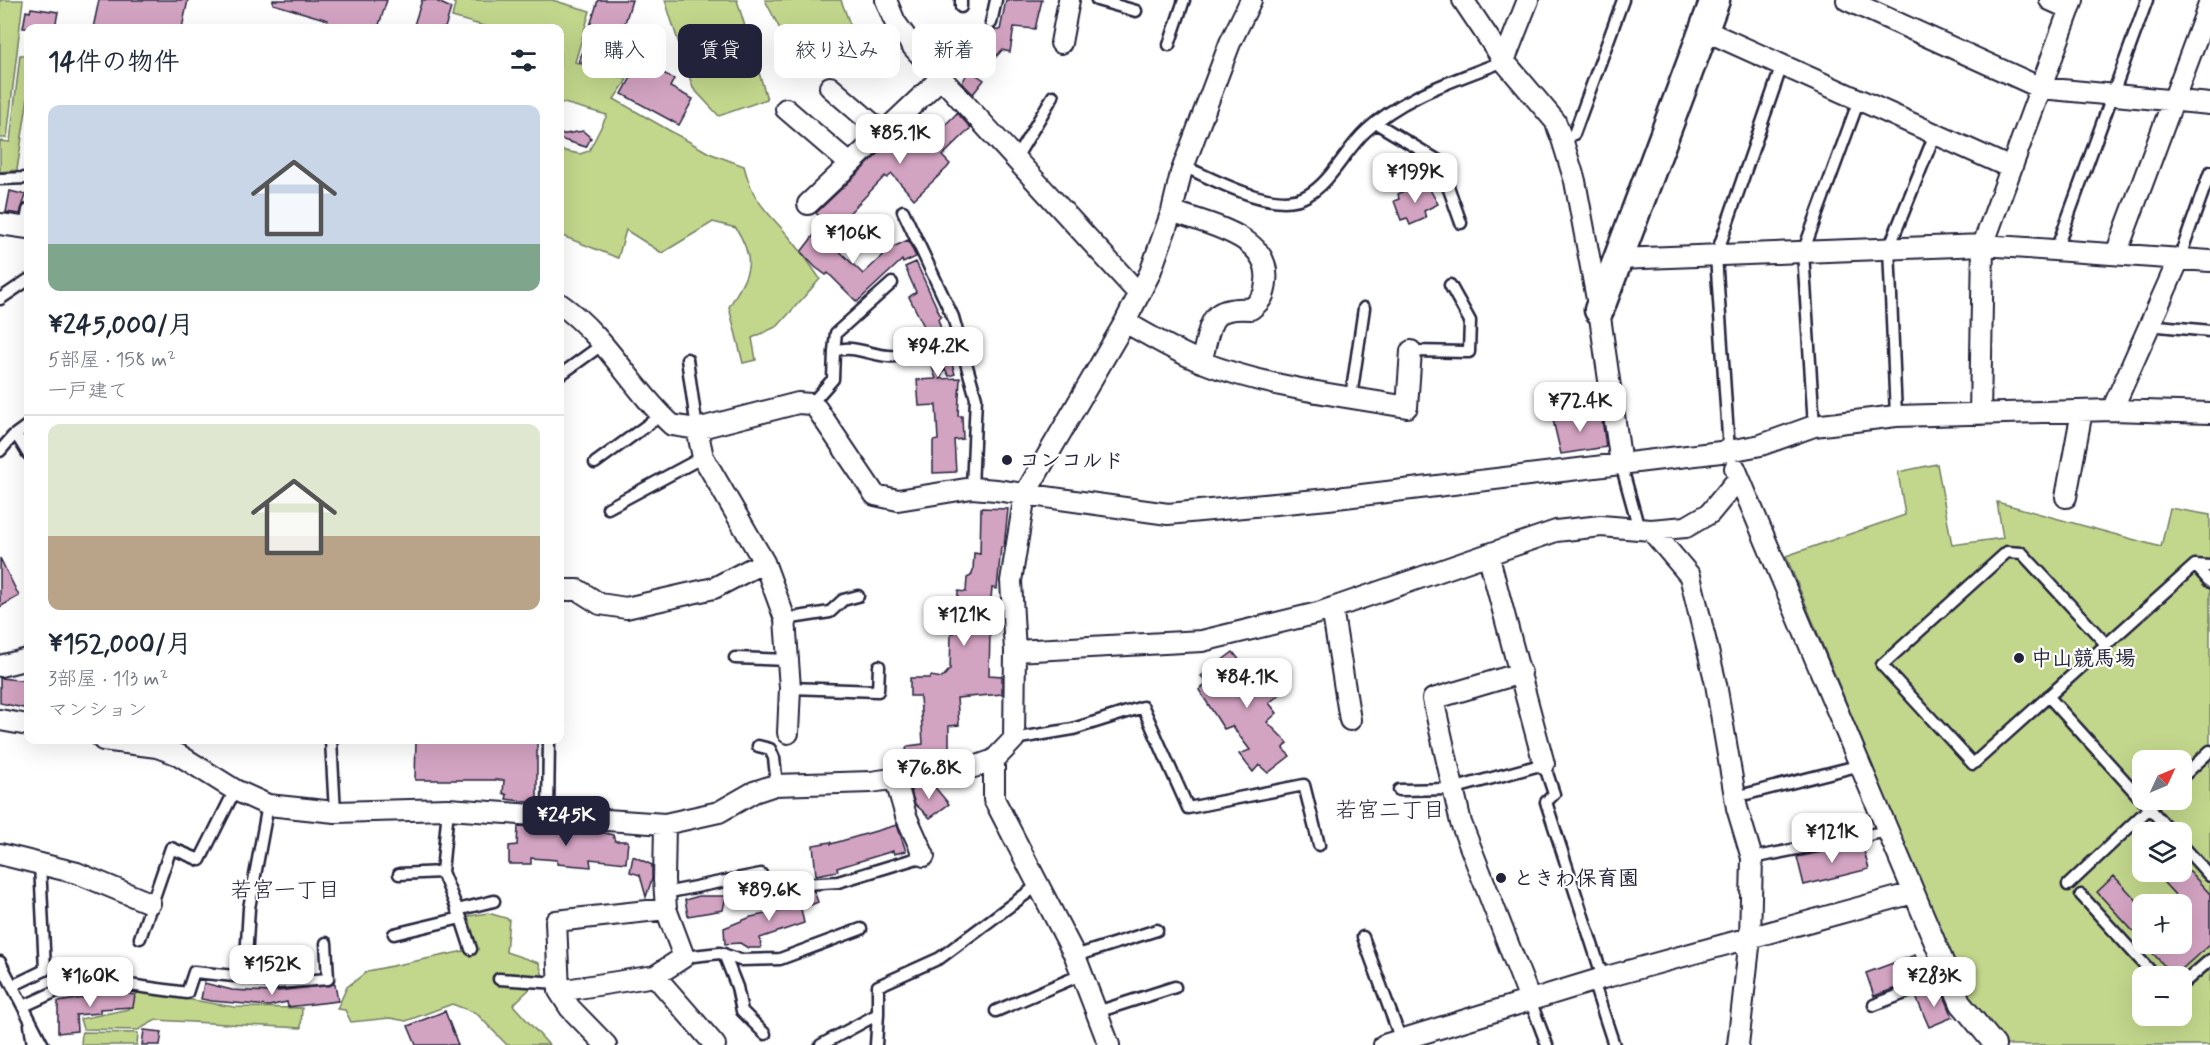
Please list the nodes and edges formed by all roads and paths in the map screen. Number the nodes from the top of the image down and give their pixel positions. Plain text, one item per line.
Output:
1 (886, 0) edge
2 (996, 0) edge
3 (1069, 0) edge
4 (1098, 0) edge
5 (1184, 0) edge
6 (1251, 0) edge
7 (1462, 0) edge
8 (1528, 0) edge
9 (1623, 0) edge
10 (1715, 0) edge
11 (1847, 0) edge
12 (2050, 0) edge
13 (2148, 0) edge
14 (2210, 2) edge
15 (2072, 5) edge
16 (1136, 11) dead end
17 (991, 23) dead end
18 (1704, 30) junction
19 (1061, 43) dead end
20 (1169, 45) dead end
21 (912, 46) edge
22 (1504, 61) junction
23 (1782, 65) junction
24 (941, 78) joint
25 (830, 87) dead end
26 (2041, 88) junction
27 (2113, 95) junction
28 (1053, 96) dead end
29 (1859, 100) junction
30 (2174, 101) junction
31 (2210, 104) edge
32 (786, 110) dead end
33 (1376, 123) junction
34 (883, 133) junction
35 (1935, 134) junction
36 (1563, 138) junction
37 (1016, 158) junction
38 (850, 164) junction
39 (1183, 166) junction
40 (2011, 168) junction
41 (2210, 172) edge
42 (24, 178) edge
43 (0, 179) edge
44 (808, 204) dead end
45 (903, 211) dead end
46 (1172, 211) junction
47 (1461, 223) dead end
48 (0, 224) edge
49 (24, 225) edge
50 (1983, 245) junction
51 (1889, 248) junction
52 (2056, 250) junction
53 (1803, 252) junction
54 (2116, 254) junction
55 (1716, 256) junction
56 (1618, 259) junction
57 (2179, 259) junction
58 (2210, 261) edge
59 (24, 283) edge
60 (892, 283) dead end
61 (1450, 285) dead end
62 (1139, 294) junction
63 (0, 299) edge
64 (564, 307) edge
65 (1364, 308) dead end
66 (1599, 310) junction
67 (1125, 322) junction
68 (2149, 325) junction
69 (2210, 331) edge
70 (603, 344) junction
71 (834, 351) junction
72 (1411, 351) joint
73 (911, 353) dead end
74 (687, 359) dead end
75 (1201, 362) junction
76 (564, 372) edge
77 (1351, 397) junction
78 (811, 404) junction
79 (2112, 410) junction
80 (2082, 411) junction
81 (2210, 413) edge
82 (1980, 414) junction
83 (661, 415) junction
84 (1896, 416) junction
85 (1814, 426) junction
86 (24, 428) edge
87 (690, 432) junction
88 (16, 434) junction
89 (24, 447) edge
90 (0, 451) edge
91 (1729, 451) junction
92 (703, 457) junction
93 (595, 463) dead end
94 (1622, 464) junction
95 (1739, 478) junction
96 (972, 489) junction
97 (1025, 494) junction
98 (2066, 497) dead end
99 (608, 508) dead end
100 (1645, 529) junction
101 (1488, 554) junction
102 (764, 562) junction
103 (2195, 565) junction
104 (2210, 566) edge
105 (2210, 582) edge
106 (564, 590) edge
107 (858, 596) dead end
108 (1332, 608) junction
109 (784, 619) junction
110 (2106, 644) junction
111 (1016, 651) junction
112 (735, 658) dead end
113 (24, 659) edge
114 (788, 660) junction
115 (0, 666) edge
116 (879, 666) dead end
117 (1521, 673) junction
118 (790, 688) junction
119 (2049, 696) junction
120 (0, 720) edge
121 (1350, 720) dead end
122 (24, 724) edge
123 (788, 733) dead end
124 (1014, 739) junction
125 (138, 744) edge
126 (332, 744) edge
127 (549, 744) edge
128 (758, 746) dead end
129 (2210, 751) edge
130 (994, 760) junction
131 (1544, 764) junction
132 (1861, 765) junction
133 (2192, 768) edge
134 (895, 778) junction
135 (777, 785) junction
136 (1452, 789) junction
137 (2132, 789) edge
138 (235, 790) junction
139 (1399, 790) dead end
140 (1735, 797) junction
141 (268, 805) junction
142 (448, 809) junction
143 (2147, 810) edge
144 (2151, 810) edge
145 (335, 812) junction
146 (548, 816) junction
147 (2162, 822) edge
148 (665, 824) junction
149 (1888, 831) junction
150 (1319, 845) dead end
151 (0, 854) edge
152 (924, 856) joint
153 (2192, 856) edge
154 (1752, 858) junction
155 (40, 864) junction
156 (442, 872) junction
157 (761, 873) dead end
158 (399, 874) dead end
159 (2210, 876) edge
160 (805, 884) dead end
161 (1038, 885) junction
162 (2068, 885) dead end
163 (1913, 893) junction
164 (2081, 895) dead end
165 (494, 901) dead end
166 (666, 901) junction
167 (150, 903) junction
168 (459, 914) junction
169 (861, 929) dead end
170 (1157, 930) dead end
171 (394, 934) dead end
172 (1363, 937) dead end
173 (140, 938) dead end
174 (1750, 938) junction
175 (326, 943) dead end
176 (471, 949) dead end
177 (724, 954) junction
178 (1075, 956) junction
179 (684, 957) junction
180 (2210, 960) edge
181 (0, 962) edge
182 (2146, 966) edge
183 (1083, 974) junction
184 (655, 976) junction
185 (1949, 976) junction
186 (2192, 976) edge
187 (245, 977) junction
188 (499, 979) dead end
189 (1598, 980) junction
190 (14, 985) junction
191 (559, 987) junction
192 (1175, 987) dead end
193 (1530, 1000) junction
194 (1874, 1005) dead end
195 (26, 1010) junction
196 (996, 1011) dead end
197 (1097, 1012) junction
198 (878, 1014) junction
199 (765, 1034) dead end
200 (1393, 1042) edge
201 (33, 1045) edge
202 (43, 1045) edge
203 (606, 1045) edge
204 (716, 1045) edge
205 (821, 1045) edge
206 (876, 1045) edge
207 (1109, 1045) edge
208 (1547, 1045) edge
209 (1614, 1045) edge
210 (1738, 1045) edge
211 (1995, 1045) edge

1 - 21 street
2 - 17 lane
3 - 19 street
4 - 16 lane
5 - 20 lane
6 - 39 street
7 - 22 street
8 - 22 street
9 - 36 lane
10 - 18 street
11 - 26 street
12 - 15 street
13 - 27 lane
14 - 30 street
15 - 26 street
18 - 23 street
18 - 56 street
22 - 33 lane
22 - 36 street
23 - 29 street
23 - 55 lane
24 - 34 street
24 - 37 street
25 - 34 street
26 - 27 street
26 - 40 street
27 - 30 street
27 - 52 lane
28 - 37 lane
29 - 35 street
29 - 53 lane
30 - 31 street
30 - 54 street
32 - 38 street
33 - 39 lane
33 - 47 lane
34 - 38 street
35 - 40 street
35 - 51 lane
36 - 66 street
37 - 62 street
38 - 44 street
39 - 46 street
40 - 50 street
41 - 57 lane
42 - 43 lane
45 - 96 lane
46 - 62 street
46 - 75 street
48 - 49 street
50 - 51 street
50 - 52 street
50 - 82 street
51 - 53 street
51 - 84 lane
52 - 54 street
53 - 55 street
53 - 85 lane
54 - 57 street
55 - 56 street
55 - 91 lane
56 - 66 street
57 - 58 street
57 - 68 street
59 - 63 lane
60 - 71 lane
61 - 72 lane
62 - 67 street
64 - 70 street
65 - 77 lane
66 - 94 street
67 - 75 street
67 - 97 street
68 - 69 lane
68 - 79 street
70 - 76 lane
70 - 83 street
71 - 73 lane
71 - 78 lane
72 - 77 street
74 - 87 lane
75 - 77 street
78 - 87 street
78 - 96 street
79 - 80 street
79 - 81 street
80 - 82 street
80 - 98 street
82 - 84 street
83 - 87 street
83 - 93 lane
84 - 85 street
85 - 91 street
86 - 88 lane
87 - 92 street
88 - 89 lane
88 - 90 lane
91 - 94 street
91 - 95 street
92 - 99 lane
92 - 102 street
94 - 97 street
94 - 100 lane
95 - 100 street
95 - 132 street
96 - 97 street
97 - 111 street
100 - 101 street
100 - 140 street
101 - 108 street
101 - 117 street
102 - 106 street
102 - 109 street
103 - 104 lane
103 - 105 lane
103 - 110 lane
107 - 109 lane
108 - 111 street
108 - 121 street
109 - 114 street
110 - 119 lane
110 - 119 lane
111 - 124 street
112 - 114 lane
113 - 115 street
114 - 118 street
116 - 118 lane
117 - 131 street
117 - 136 street
118 - 123 street
119 - 137 lane
120 - 122 street
124 - 130 street
124 - 150 lane
125 - 138 street
126 - 145 lane
127 - 146 lane
128 - 135 lane
129 - 133 lane
130 - 134 street
130 - 161 street
131 - 136 lane
131 - 189 lane
132 - 140 lane
132 - 149 street
134 - 135 street
134 - 152 street
135 - 148 street
136 - 139 lane
136 - 193 street
138 - 141 street
138 - 167 lane
140 - 154 street
141 - 145 street
141 - 187 lane
142 - 145 street
142 - 146 street
142 - 156 lane
143 - 162 lane
144 - 147 lane
146 - 148 street
148 - 166 street
149 - 154 lane
149 - 163 street
151 - 155 street
152 - 160 lane
153 - 159 lane
154 - 174 street
155 - 167 street
155 - 190 lane
156 - 158 lane
156 - 168 lane
157 - 166 lane
161 - 178 street
161 - 198 lane
163 - 174 street
163 - 185 street
164 - 182 lane
165 - 168 lane
166 - 179 street
166 - 191 street
167 - 173 lane
168 - 171 lane
168 - 176 lane
169 - 177 lane
170 - 178 lane
172 - 200 lane
174 - 189 street
174 - 210 street
175 - 187 lane
177 - 179 lane
177 - 199 lane
178 - 183 street
179 - 184 street
180 - 186 lane
181 - 190 lane
183 - 196 lane
183 - 197 street
184 - 191 street
184 - 204 street
185 - 194 lane
185 - 211 street
187 - 195 lane
188 - 191 lane
189 - 193 street
189 - 209 lane
190 - 195 lane
191 - 203 street
192 - 197 lane
193 - 200 street
193 - 208 lane
195 - 201 lane
195 - 202 lane
197 - 207 street
198 - 205 lane
198 - 206 lane

